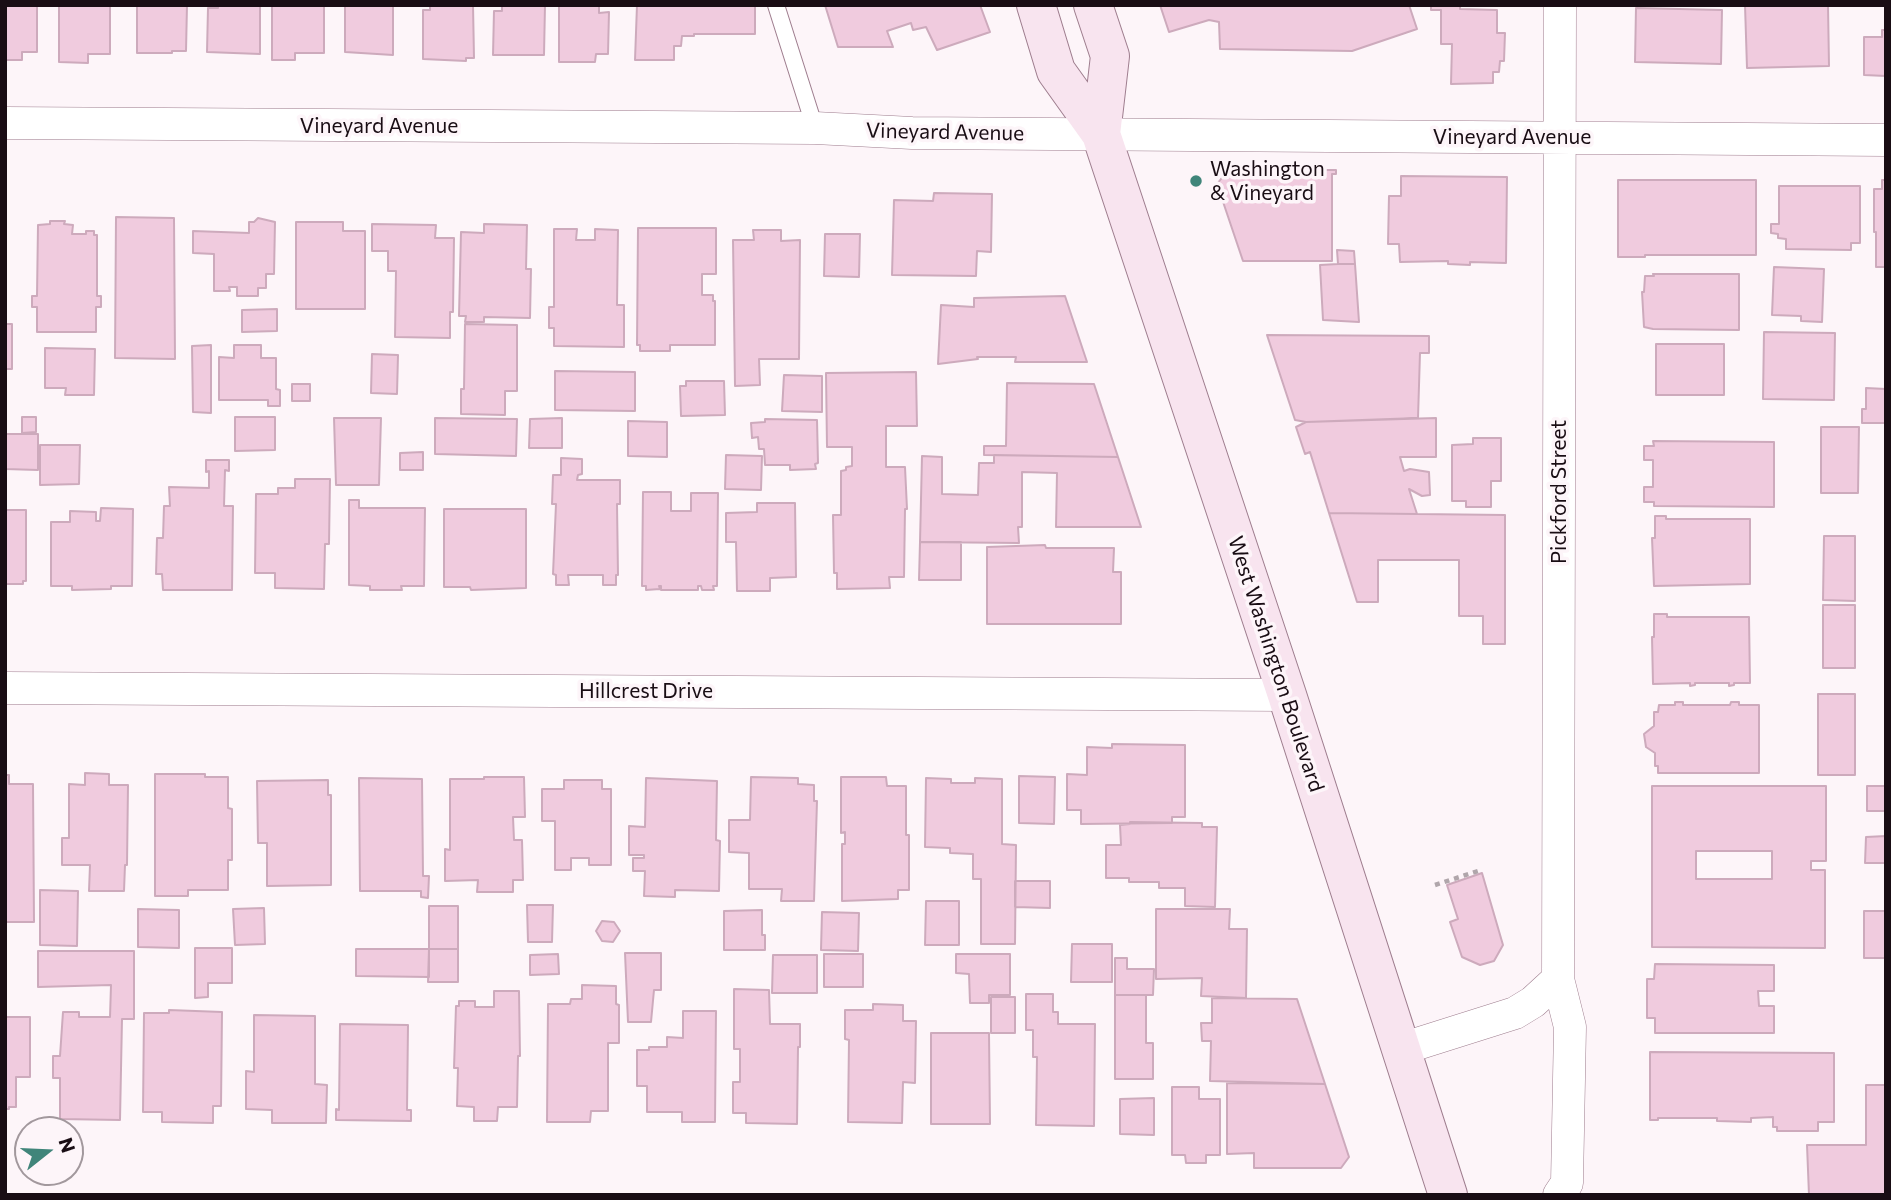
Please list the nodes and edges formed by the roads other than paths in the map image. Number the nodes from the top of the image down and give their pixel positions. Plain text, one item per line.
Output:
1 (776, 5) edge
2 (1035, 5) edge
3 (1093, 5) edge
4 (1560, 5) edge
5 (5, 123) edge
6 (814, 128) junction
7 (1101, 134) junction
8 (1561, 138) junction
9 (1886, 140) edge
10 (5, 688) edge
11 (1287, 695) junction
12 (1558, 979) junction
13 (1401, 1049) junction
14 (1448, 1195) edge
15 (1559, 1195) edge

1 - 6 lane
2 - 7 main road, West Washington Boulevard
3 - 7 main road, West Washington Boulevard
4 - 8 street, Pickford Street
5 - 6 street, Vineyard Avenue
6 - 7 street, Vineyard Avenue
7 - 8 street, Vineyard Avenue
7 - 11 main road, West Washington Boulevard
8 - 9 street, Vineyard Avenue
8 - 12 street, Pickford Street
10 - 11 street, Hillcrest Drive
11 - 13 main road, West Washington Boulevard
12 - 13 street
12 - 15 street, Pickford Street
13 - 14 main road, West Washington Boulevard

